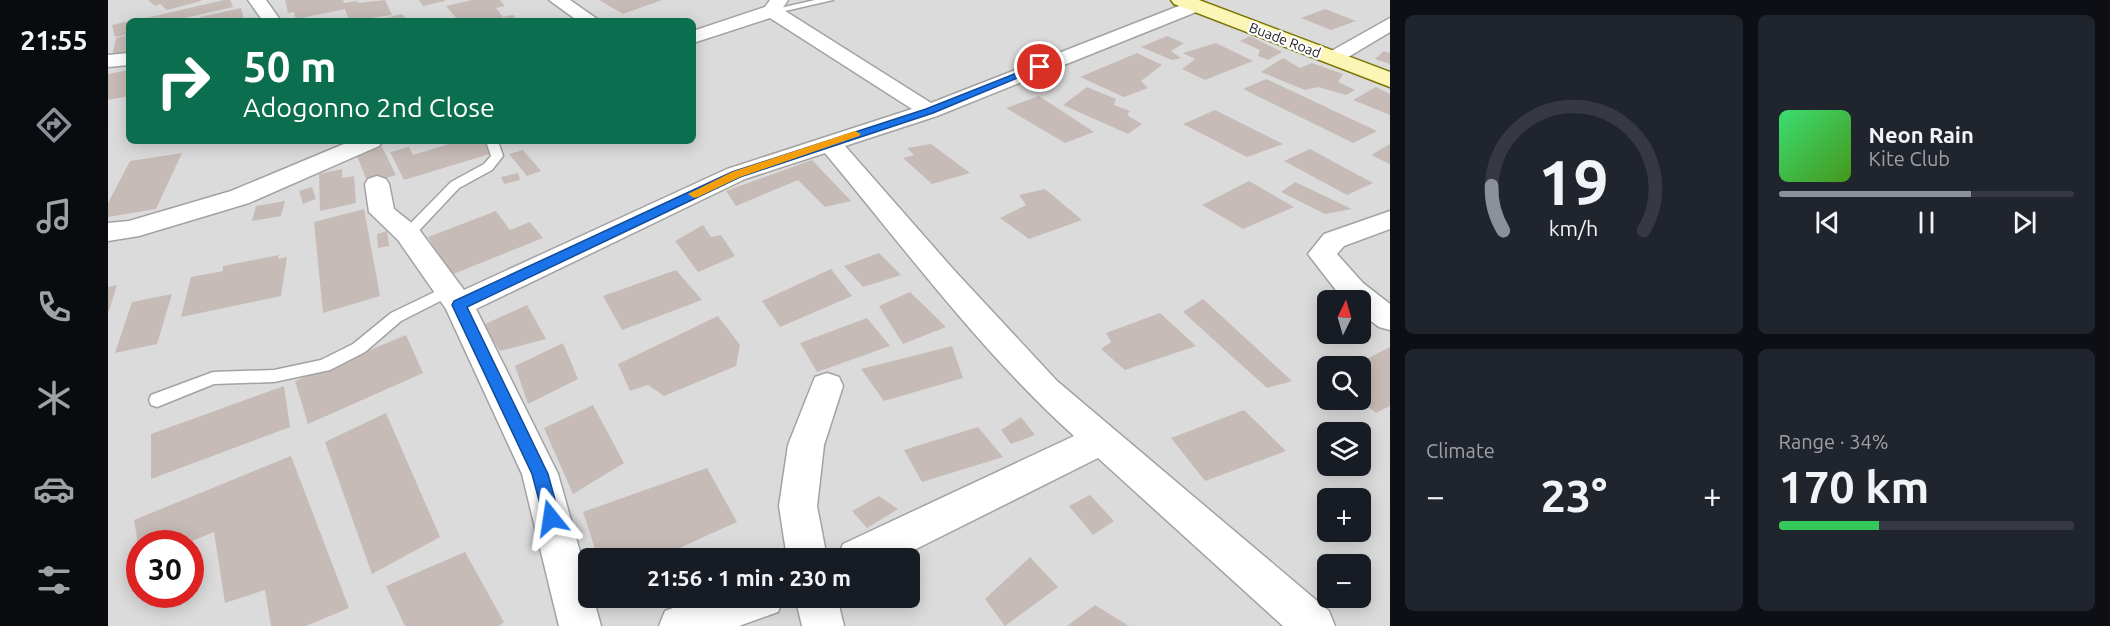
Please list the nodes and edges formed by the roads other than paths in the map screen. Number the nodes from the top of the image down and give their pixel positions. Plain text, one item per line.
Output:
1 (257, 0) edge
2 (558, 0) edge
3 (829, 0) edge
4 (1188, 3) edge
5 (775, 5) edge
6 (271, 18) edge
7 (586, 18) edge
8 (1390, 24) edge
9 (696, 36) edge
10 (1333, 58) junction
11 (126, 59) edge
12 (108, 61) edge
13 (1390, 80) edge
14 (929, 111) junction
15 (829, 142) junction
16 (358, 144) edge
17 (493, 144) edge
18 (377, 184) dead end
19 (1390, 219) edge
20 (108, 232) edge
21 (408, 234) junction
22 (454, 298) junction
23 (1390, 319) edge
24 (827, 386) dead end
25 (157, 400) dead end
26 (1101, 440) junction
27 (805, 548) edge
28 (878, 548) edge
29 (732, 608) edge
30 (819, 608) edge
31 (580, 626) edge
32 (680, 626) edge
33 (823, 626) edge
34 (1314, 626) edge

1 - 6 street
2 - 7 street
3 - 5 lane
4 - 10 street, Buade Road
4 - 14 street
5 - 9 street
5 - 14 street
8 - 10 street
10 - 13 street, Buade Road
11 - 12 street
14 - 15 street
15 - 22 street
15 - 26 street
16 - 20 street
17 - 21 lane
18 - 21 street
19 - 23 street
21 - 22 street
22 - 25 lane
22 - 31 street
24 - 27 street
26 - 28 street
26 - 34 street
29 - 32 street
30 - 33 street

